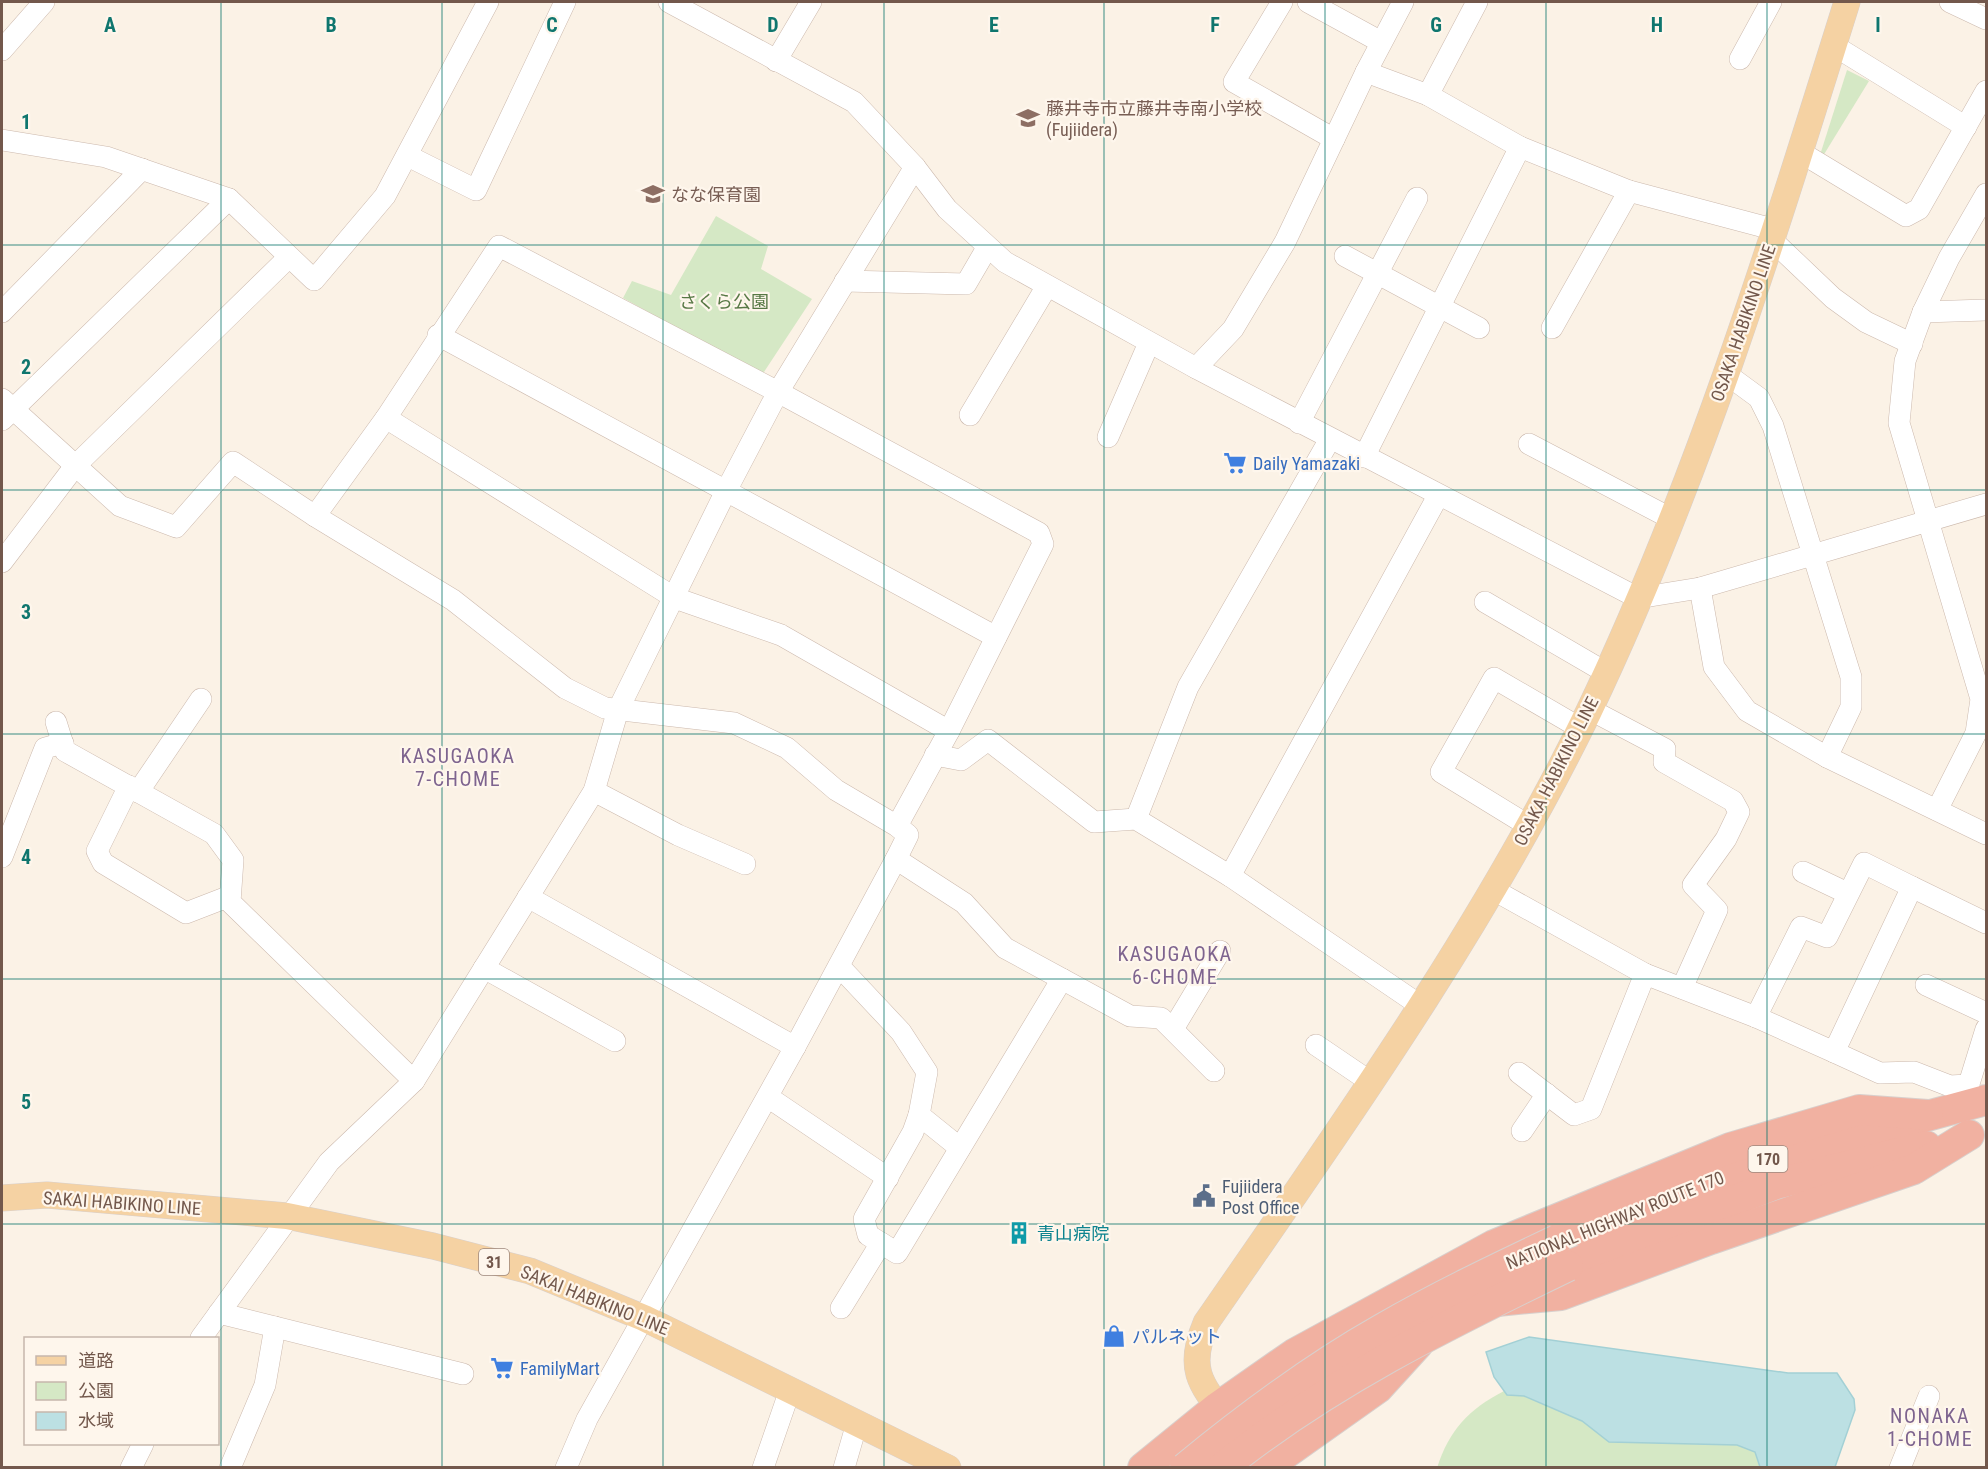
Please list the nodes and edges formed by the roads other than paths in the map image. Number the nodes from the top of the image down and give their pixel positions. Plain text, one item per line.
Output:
1 (44, 2) edge
2 (488, 2) edge
3 (566, 2) edge
4 (669, 2) edge
5 (811, 2) edge
6 (1282, 2) edge
7 (1308, 2) edge
8 (1403, 2) edge
9 (1477, 2) edge
10 (1770, 2) edge
11 (1847, 2) edge
12 (1950, 2) edge
13 (1986, 19) edge
14 (4, 41) edge
15 (1382, 42) junction
16 (1833, 45) junction
17 (1740, 59) dead end
18 (776, 62) junction
19 (1366, 72) junction
20 (1986, 91) edge
21 (1428, 95) junction
22 (1966, 127) junction
23 (1334, 139) junction
24 (2, 140) edge
25 (1520, 147) junction
26 (1800, 152) junction
27 (408, 156) junction
28 (915, 167) junction
29 (142, 169) junction
30 (1629, 191) junction
31 (1986, 194) edge
32 (1417, 198) dead end
33 (229, 199) junction
34 (1774, 235) junction
35 (987, 249) junction
36 (1345, 256) dead end
37 (288, 258) junction
38 (1379, 274) junction
39 (845, 281) junction
40 (1047, 286) junction
41 (1440, 307) junction
42 (1986, 310) edge
43 (2, 312) edge
44 (1923, 312) junction
45 (1479, 328) dead end
46 (1552, 328) dead end
47 (438, 335) junction
48 (1149, 343) junction
49 (1912, 344) junction
50 (1196, 368) junction
51 (1725, 373) junction
52 (778, 392) junction
53 (5, 409) edge
54 (970, 416) dead end
55 (386, 418) junction
56 (1299, 423) junction
57 (1108, 437) dead end
58 (1330, 439) junction
59 (1528, 444) dead end
60 (1364, 457) junction
61 (75, 466) junction
62 (726, 491) junction
63 (1438, 496) junction
64 (1986, 504) edge
65 (315, 516) junction
66 (1670, 518) junction
67 (1929, 521) junction
68 (1811, 555) junction
69 (2, 562) edge
70 (1700, 588) junction
71 (675, 598) junction
72 (1638, 598) junction
73 (1485, 602) dead end
74 (996, 637) junction
75 (1605, 672) junction
76 (201, 699) dead end
77 (618, 710) junction
78 (1585, 719) junction
79 (56, 722) dead end
80 (949, 730) junction
81 (63, 743) junction
82 (935, 755) junction
83 (1827, 757) junction
84 (133, 789) junction
85 (594, 791) junction
86 (1937, 810) junction
87 (1136, 819) junction
88 (897, 826) junction
89 (1529, 826) junction
90 (7, 829) edge
91 (1986, 834) edge
92 (2, 857) edge
93 (896, 859) junction
94 (745, 864) dead end
95 (1803, 872) dead end
96 (1230, 876) junction
97 (1912, 887) junction
98 (1492, 889) junction
99 (1847, 893) junction
100 (230, 896) junction
101 (528, 897) junction
102 (1986, 923) edge
103 (1220, 951) dead end
104 (839, 966) junction
105 (484, 968) junction
106 (1645, 974) junction
107 (1062, 979) junction
108 (1926, 985) dead end
109 (1682, 988) junction
110 (1421, 1006) junction
111 (1986, 1013) edge
112 (1756, 1017) junction
113 (1173, 1029) junction
114 (1986, 1029) edge
115 (615, 1041) dead end
116 (1316, 1045) dead end
117 (795, 1047) junction
118 (1834, 1052) junction
119 (1214, 1071) dead end
120 (1519, 1073) dead end
121 (414, 1081) junction
122 (1372, 1083) junction
123 (1547, 1094) junction
124 (768, 1097) junction
125 (1975, 1111) edge
126 (919, 1115) junction
127 (1928, 1115) junction
128 (1522, 1131) dead end
129 (960, 1148) junction
130 (888, 1178) junction
131 (2, 1198) edge
132 (287, 1216) junction
133 (881, 1243) junction
134 (1562, 1253) junction
135 (841, 1308) dead end
136 (219, 1313) junction
137 (644, 1317) junction
138 (275, 1327) junction
139 (202, 1337) edge
140 (463, 1374) dead end
141 (790, 1390) junction
142 (1929, 1396) dead end
143 (1218, 1407) junction
144 (857, 1423) junction
145 (142, 1445) edge
146 (131, 1467) edge
147 (230, 1467) edge
148 (566, 1467) edge
149 (763, 1467) edge
150 (844, 1467) edge
151 (948, 1467) edge
152 (1143, 1467) edge
153 (1185, 1467) edge
154 (1221, 1467) edge
155 (1266, 1467) edge
156 (1900, 1467) edge

1 - 14 street
2 - 27 street
3 - 27 street
4 - 18 street
5 - 18 street
6 - 23 street
7 - 15 street
8 - 15 street
9 - 21 street
10 - 17 street
11 - 16 main road, OSAKA HABIKINO LINE
12 - 13 street
15 - 19 street
16 - 22 street
16 - 26 main road, OSAKA HABIKINO LINE
18 - 28 street
19 - 21 street
19 - 23 street
20 - 22 street
21 - 25 street
22 - 26 street
23 - 50 street
24 - 29 street
25 - 30 street
25 - 41 street
26 - 34 main road, OSAKA HABIKINO LINE
27 - 37 street
28 - 35 street
28 - 39 street
29 - 33 street
29 - 43 street
30 - 34 street
30 - 46 street
31 - 44 street
32 - 38 street
33 - 37 street
33 - 53 street
34 - 49 street
34 - 51 main road, OSAKA HABIKINO LINE
35 - 39 street
35 - 40 street
36 - 38 street
37 - 61 street
38 - 41 street
38 - 56 street
39 - 52 street
40 - 48 street
40 - 54 street
41 - 45 street
41 - 60 street
42 - 44 street
44 - 49 street
47 - 52 street
47 - 55 street
47 - 62 street
48 - 50 street
48 - 57 street
49 - 67 street
50 - 56 street
51 - 66 main road, OSAKA HABIKINO LINE
51 - 68 street
52 - 62 street
52 - 74 street
53 - 61 street
55 - 65 street
55 - 71 street
56 - 58 street
58 - 60 street
58 - 87 street
59 - 66 street
60 - 63 street
61 - 65 street
61 - 69 street
62 - 71 street
62 - 74 street
63 - 72 street
63 - 96 street
64 - 67 street
65 - 77 street
66 - 72 main road, OSAKA HABIKINO LINE
67 - 68 street
67 - 86 street
68 - 70 street
68 - 83 street
70 - 72 street
70 - 83 street
71 - 77 street
71 - 80 street
72 - 75 main road, OSAKA HABIKINO LINE
73 - 75 street
74 - 80 street
75 - 78 main road, OSAKA HABIKINO LINE
76 - 84 street
77 - 85 street
77 - 88 street
78 - 89 main road, OSAKA HABIKINO LINE
78 - 89 street
78 - 109 street
79 - 81 street
80 - 82 street
81 - 84 street
81 - 90 street
82 - 87 street
82 - 88 street
83 - 86 street
84 - 100 street
84 - 100 street
85 - 94 street
85 - 101 street
86 - 91 street
87 - 96 street
88 - 93 street
89 - 98 main road, OSAKA HABIKINO LINE
90 - 92 street
93 - 104 street
93 - 107 street
95 - 99 street
96 - 110 street
97 - 99 street
97 - 102 street
97 - 118 street
98 - 106 street
98 - 110 main road, OSAKA HABIKINO LINE
99 - 112 street
100 - 121 street
101 - 105 street
101 - 117 street
103 - 113 street
104 - 117 street
104 - 126 street
105 - 115 street
105 - 121 street
106 - 109 street
106 - 123 street
107 - 113 street
107 - 129 street
108 - 111 street
109 - 112 street
110 - 122 main road, OSAKA HABIKINO LINE
112 - 118 street
113 - 119 street
114 - 125 street
116 - 122 street
117 - 124 street
118 - 125 street
120 - 123 street
121 - 132 street
122 - 143 main road, OSAKA HABIKINO LINE
123 - 128 street
124 - 130 street
124 - 137 street
125 - 127 highway, NATIONAL HIGHWAY ROUTE 170 / 170
125 - 134 highway, NATIONAL HIGHWAY ROUTE 170 / 170
125 - 155 highway
126 - 129 street
126 - 130 street
127 - 134 highway, NATIONAL HIGHWAY ROUTE 170 / 170
127 - 143 highway
129 - 133 street
130 - 133 street
131 - 132 main road, SAKAI HABIKINO LINE / 31
132 - 136 street
132 - 137 main road, SAKAI HABIKINO LINE / 31
133 - 135 street
134 - 153 highway, NATIONAL HIGHWAY ROUTE 170 / 170, bridge
134 - 154 highway, NATIONAL HIGHWAY ROUTE 170 / 170, bridge
136 - 138 street
136 - 139 street
137 - 141 main road, SAKAI HABIKINO LINE / 31
137 - 148 street
138 - 140 street
138 - 147 street
141 - 144 main road, SAKAI HABIKINO LINE / 31
141 - 149 street
142 - 156 street
143 - 152 highway
143 - 155 main road, OSAKA HABIKINO LINE
144 - 150 street
144 - 151 main road, SAKAI HABIKINO LINE / 31
145 - 146 street

